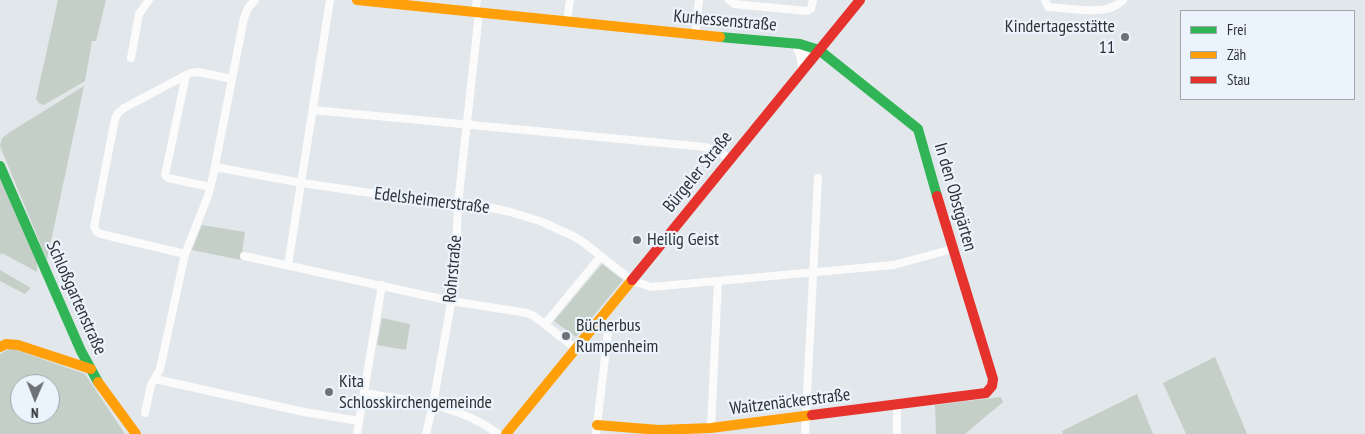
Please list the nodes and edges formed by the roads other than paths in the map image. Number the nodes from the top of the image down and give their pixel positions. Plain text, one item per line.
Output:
1 (149, 0) edge
2 (330, 0) edge
3 (357, 0) edge
4 (477, 0) edge
5 (570, 0) edge
6 (694, 0) edge
7 (699, 0) edge
8 (729, 0) edge
9 (813, 0) edge
10 (860, 0) edge
11 (1045, 0) edge
12 (1122, 0) edge
13 (251, 1) edge
14 (477, 12) junction
15 (567, 22) junction
16 (695, 35) junction
17 (795, 46) junction
18 (816, 54) junction
19 (131, 58) dead end
20 (802, 71) junction
21 (186, 75) junction
22 (232, 79) junction
23 (313, 110) junction
24 (467, 125) junction
25 (730, 159) junction
26 (0, 166) edge
27 (215, 167) junction
28 (818, 178) dead end
29 (302, 183) junction
30 (210, 187) junction
31 (458, 204) junction
32 (952, 249) junction
33 (185, 254) junction
34 (244, 256) dead end
35 (601, 256) junction
36 (288, 265) junction
37 (814, 272) junction
38 (631, 280) junction
39 (718, 281) junction
40 (382, 286) junction
41 (451, 301) junction
42 (598, 320) junction
43 (545, 324) junction
44 (0, 347) edge
45 (575, 348) junction
46 (91, 369) junction
47 (154, 379) junction
48 (364, 393) junction
49 (986, 393) joint
50 (433, 404) junction
51 (896, 405) junction
52 (145, 412) dead end
53 (805, 417) junction
54 (359, 421) junction
55 (711, 428) junction
56 (596, 429) edge
57 (136, 434) edge
58 (357, 434) edge
59 (426, 434) edge
60 (498, 434) edge
61 (506, 434) edge
62 (805, 434) edge
63 (897, 434) edge

1 - 19 street
2 - 23 street
3 - 14 street, Kurhessenstraße
4 - 14 street, Rohrstraße
5 - 15 street
6 - 7 street
7 - 16 street
8 - 9 street
10 - 18 street, Bürgeler Straße
11 - 12 street
13 - 22 street
14 - 15 street, Kurhessenstraße
14 - 24 street, Rohrstraße
15 - 16 street, Kurhessenstraße
16 - 17 street, Kurhessenstraße
17 - 18 street, Kurhessenstraße
17 - 20 street, Kurhessenstraße
18 - 20 street, Bürgeler Straße
18 - 32 street, In den Obstgärten
20 - 25 street, Bürgeler Straße
21 - 22 street
21 - 30 street
21 - 33 street
22 - 27 street
23 - 24 street
23 - 29 street
24 - 25 street
24 - 31 street, Rohrstraße
25 - 38 street, Bürgeler Straße
26 - 46 street, Schloßgartenstraße
27 - 29 street, Edelsheimerstraße
27 - 30 street
28 - 37 street
29 - 31 street, Edelsheimerstraße
29 - 36 street
30 - 33 street
31 - 35 street, Edelsheimerstraße
31 - 41 street, Rohrstraße
32 - 37 street, Edelsheimerstraße
32 - 49 street, In den Obstgärten
33 - 47 street
34 - 36 street
35 - 38 street, Edelsheimerstraße
35 - 43 street
36 - 40 street
37 - 39 street, Edelsheimerstraße
37 - 53 street
38 - 39 street, Edelsheimerstraße
38 - 42 street, Bürgeler Straße
39 - 55 street
40 - 41 street
40 - 48 street
41 - 43 street
41 - 50 street, Rohrstraße
42 - 45 street, Bürgeler Straße
42 - 56 street
43 - 45 street
44 - 46 street
45 - 61 street, Bürgeler Straße
46 - 57 street, Schloßgartenstraße
47 - 52 street
47 - 54 street
48 - 50 street
48 - 54 street
49 - 51 street, Waitzenäckerstraße
50 - 59 street, Rohrstraße
50 - 60 street
51 - 53 street, Waitzenäckerstraße
51 - 63 street
53 - 55 street, Waitzenäckerstraße
53 - 62 street
54 - 58 street
55 - 56 street, Waitzenäckerstraße

